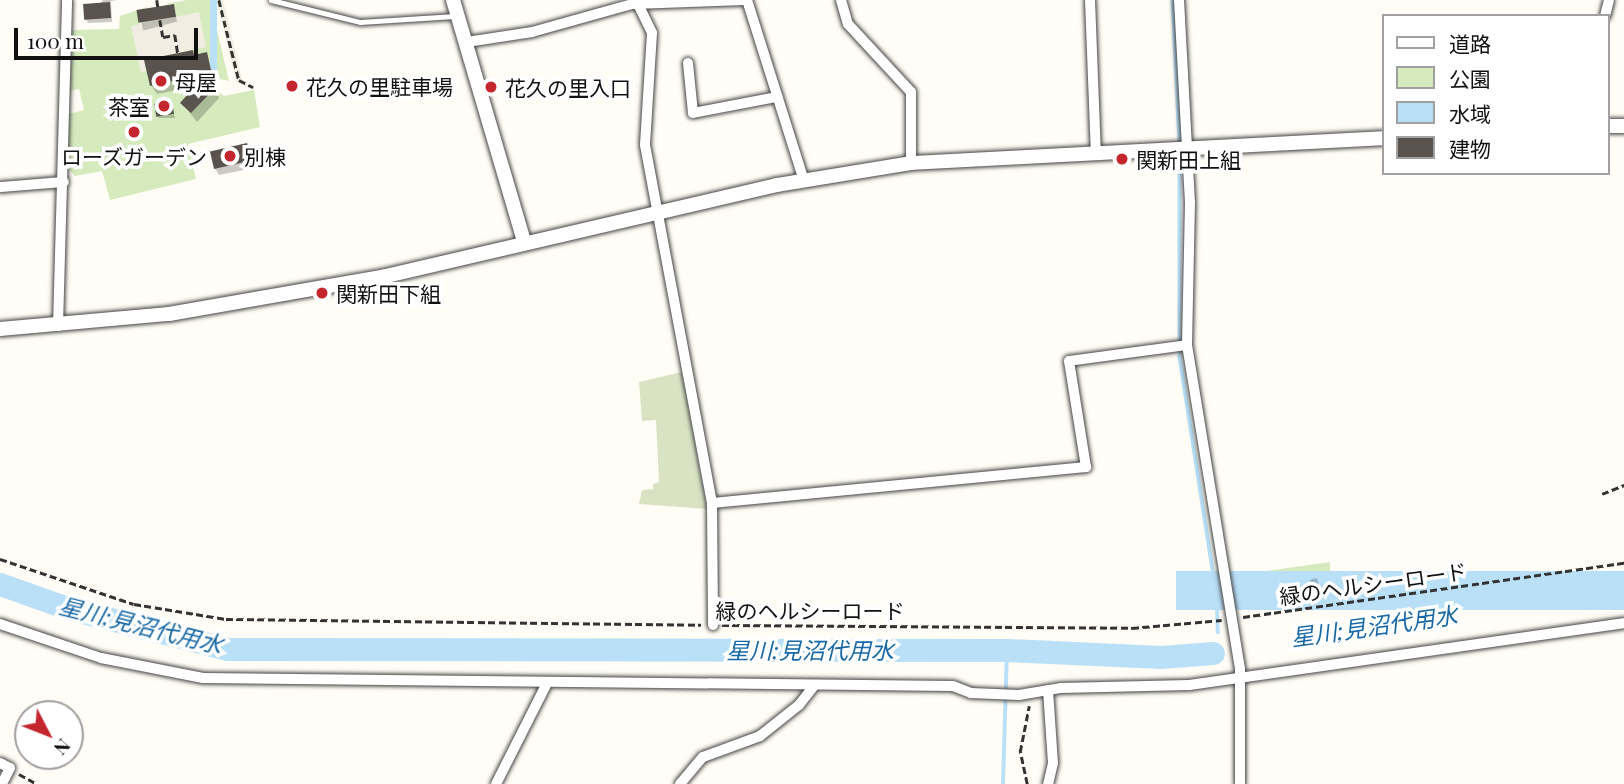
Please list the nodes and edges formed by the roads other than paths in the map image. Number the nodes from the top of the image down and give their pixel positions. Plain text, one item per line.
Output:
1 (67, 0) edge
2 (271, 0) edge
3 (453, 0) edge
4 (746, 0) edge
5 (841, 0) edge
6 (1090, 0) edge
7 (1179, 0) edge
8 (638, 4) junction
9 (458, 16) junction
10 (467, 42) junction
11 (688, 63) dead end
12 (777, 97) junction
13 (1382, 138) edge
14 (1186, 149) junction
15 (1096, 154) junction
16 (911, 163) junction
17 (804, 181) junction
18 (64, 182) junction
19 (0, 187) edge
20 (659, 212) junction
21 (524, 241) junction
22 (58, 326) junction
23 (0, 329) edge
24 (1187, 345) junction
25 (712, 503) junction
26 (1624, 623) edge
27 (0, 624) edge
28 (713, 625) road end
29 (1240, 674) junction
30 (546, 685) junction
31 (813, 687) junction
32 (1048, 690) junction
33 (5, 766) edge
34 (2, 784) edge
35 (496, 784) edge
36 (680, 784) edge
37 (1048, 784) edge
38 (1240, 784) edge

1 - 18 street
2 - 9 lane
3 - 9 street
4 - 8 street
4 - 12 street
5 - 16 street
6 - 15 street
7 - 14 street
8 - 10 street
8 - 20 street
9 - 10 street
10 - 21 street
11 - 12 street
12 - 17 street
13 - 14 street
14 - 15 street
14 - 24 street
15 - 16 street
16 - 17 street
17 - 20 street
18 - 19 street
18 - 22 street
20 - 21 street
20 - 25 street
21 - 22 street
22 - 23 street
24 - 25 street
24 - 29 street
25 - 28 street
26 - 29 street
27 - 30 street
29 - 32 street
29 - 38 street
30 - 31 street
30 - 35 street
31 - 32 street
31 - 36 street
32 - 37 street
33 - 34 street

